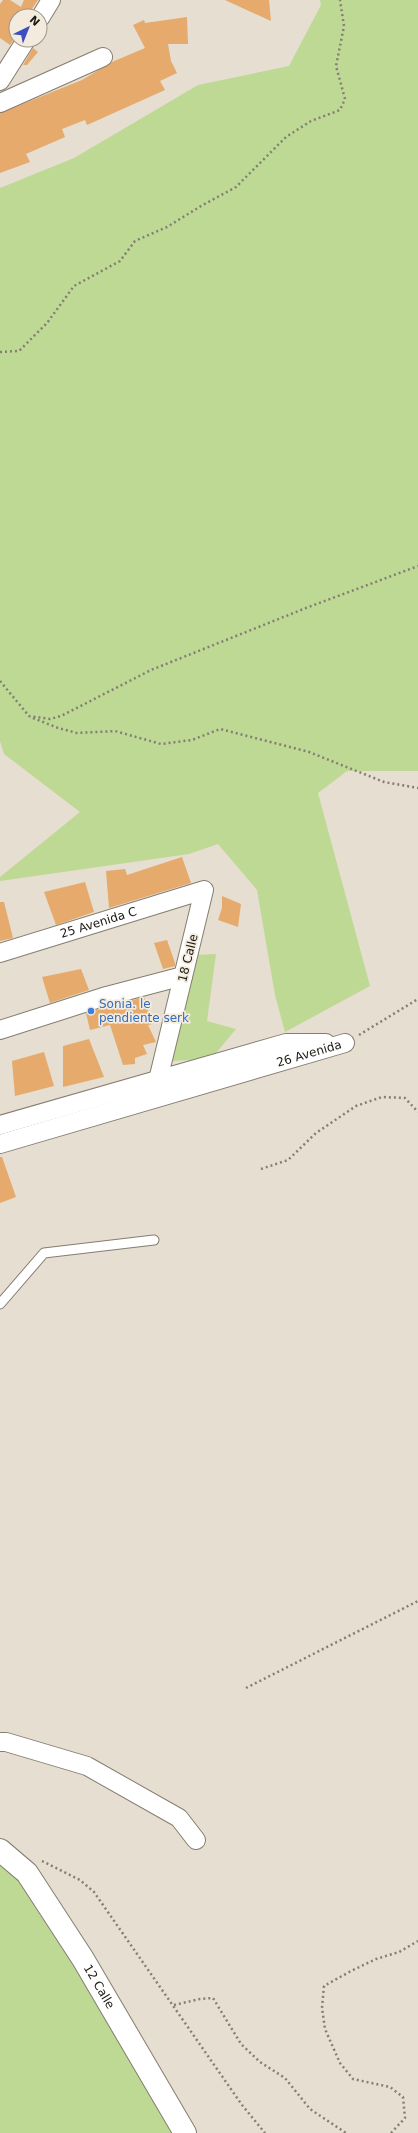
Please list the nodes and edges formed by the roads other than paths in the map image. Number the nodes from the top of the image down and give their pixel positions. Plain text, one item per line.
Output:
1 (21, 48) edge
2 (103, 57) dead end
3 (0, 81) edge
4 (0, 103) edge
5 (197, 892) joint
6 (0, 953) edge
7 (183, 976) junction
8 (0, 1030) edge
9 (158, 1080) junction
10 (0, 1125) edge
11 (0, 1144) edge
12 (154, 1240) dead end
13 (0, 1304) edge
14 (0, 1742) edge
15 (196, 1840) dead end
16 (0, 1850) edge
17 (185, 2133) edge

1 - 3 street
2 - 4 street
5 - 6 street, 25 Avenida C
5 - 7 street, 18 Calle
7 - 8 street
7 - 9 street, 18 Calle
9 - 10 street, 26 Avenida
9 - 11 street, 26 Avenida
12 - 13 lane
14 - 15 street
16 - 17 street, 12 Calle

